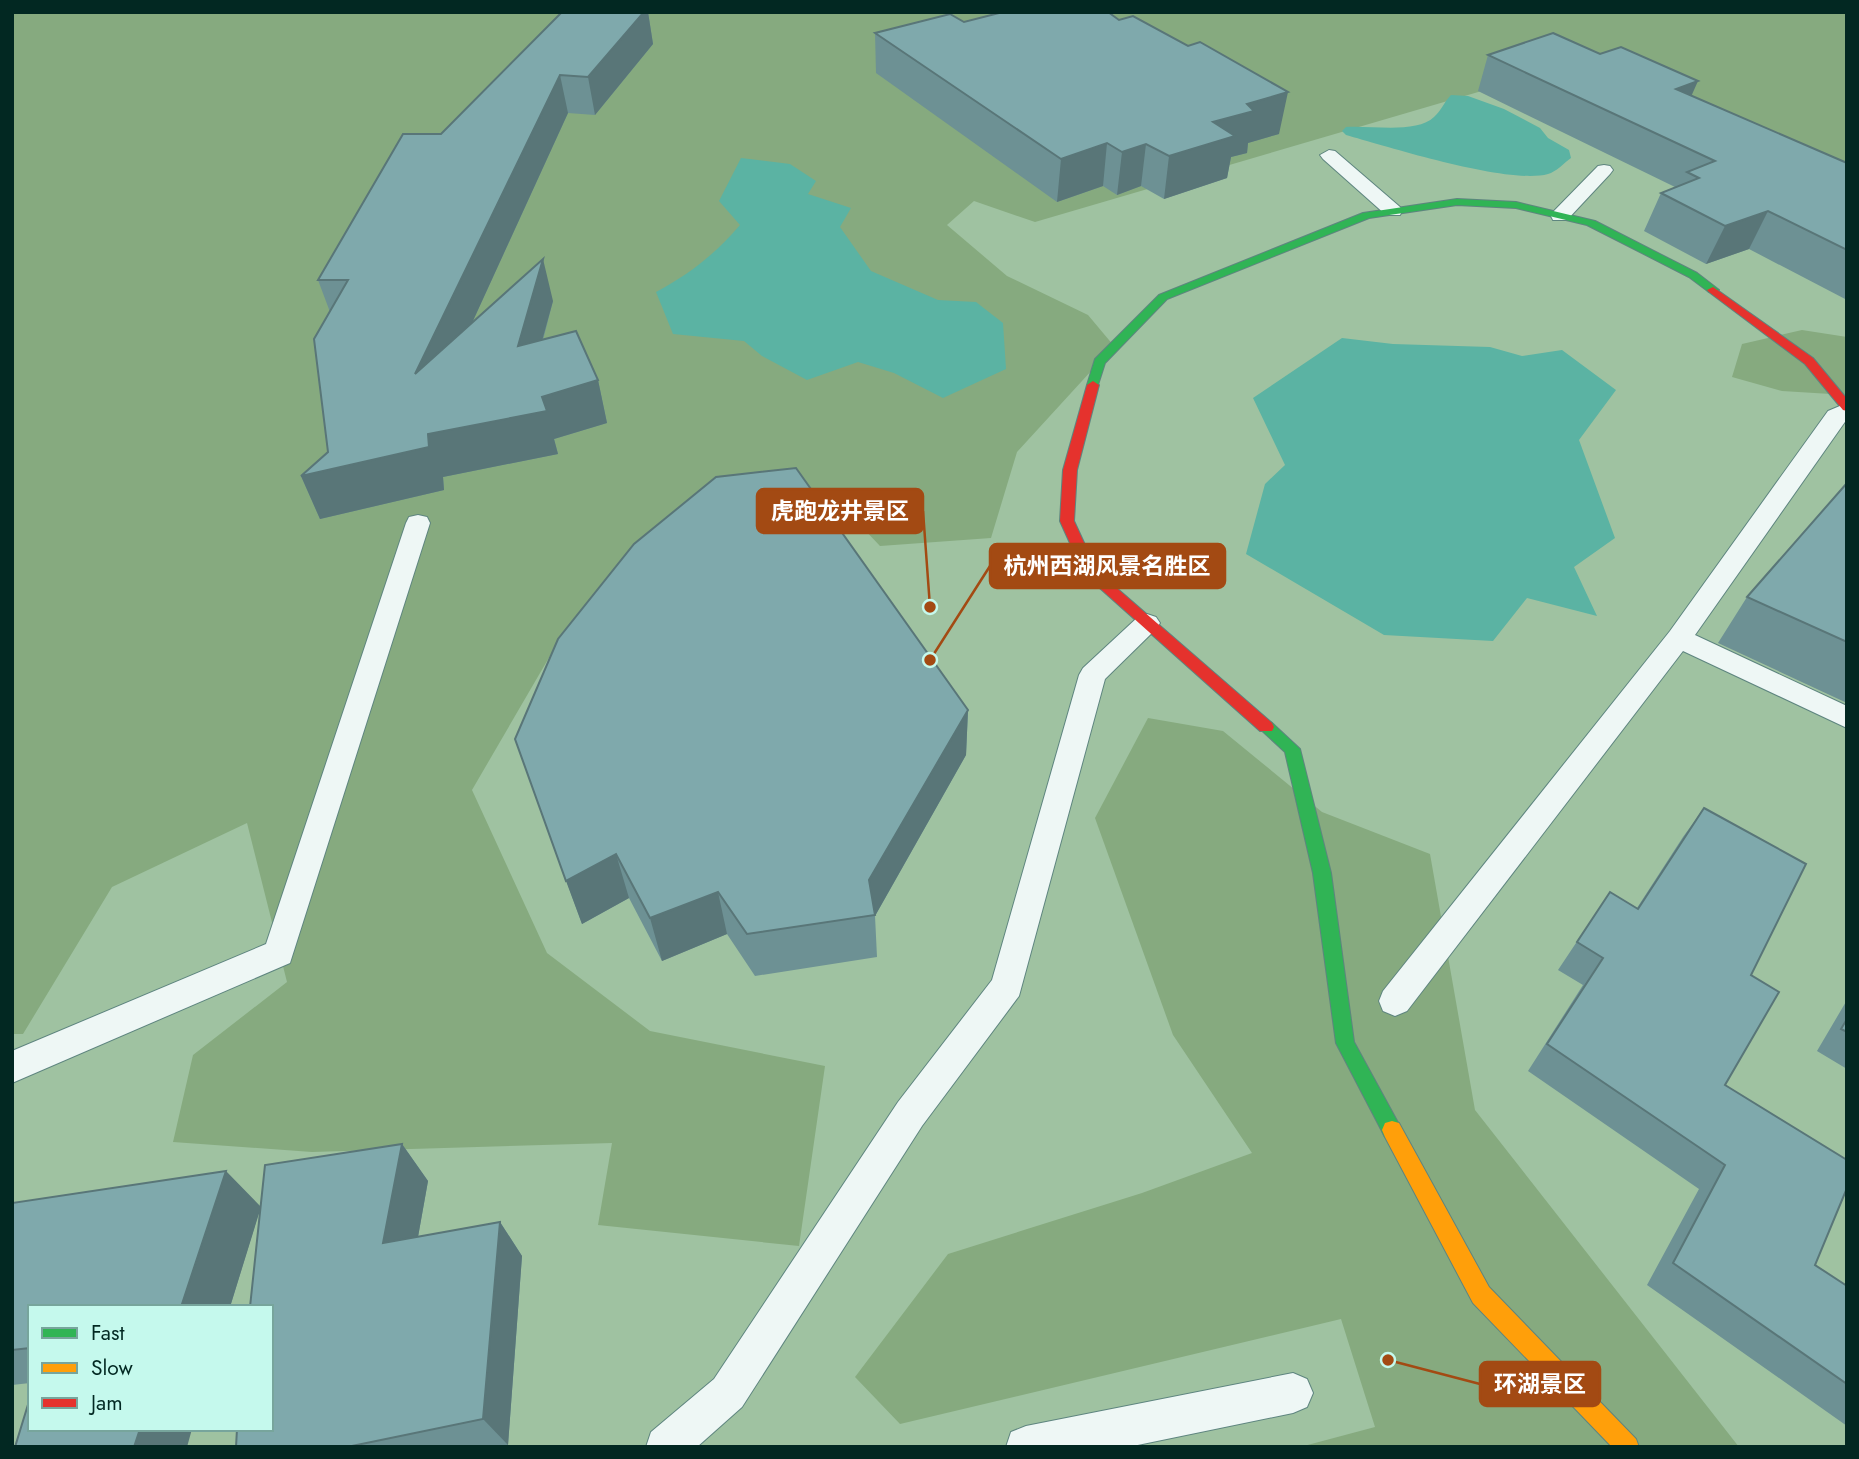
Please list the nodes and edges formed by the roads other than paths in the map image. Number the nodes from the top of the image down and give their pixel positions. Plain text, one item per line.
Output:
1 (1329, 155) dead end
2 (1604, 170) dead end
3 (1392, 211) junction
4 (1560, 216) junction
5 (1847, 409) edge
6 (418, 523) dead end
7 (1147, 623) junction
8 (1679, 638) junction
9 (1847, 718) edge
10 (1395, 1001) dead end
11 (12, 1067) edge
12 (1293, 1393) dead end
13 (666, 1447) edge
14 (1026, 1447) edge
15 (1628, 1447) edge

1 - 3 lane
2 - 4 lane
3 - 4 street
3 - 7 street
4 - 5 street
5 - 8 lane
6 - 11 lane
7 - 13 lane
7 - 15 street
8 - 9 lane
8 - 10 lane
12 - 14 lane

